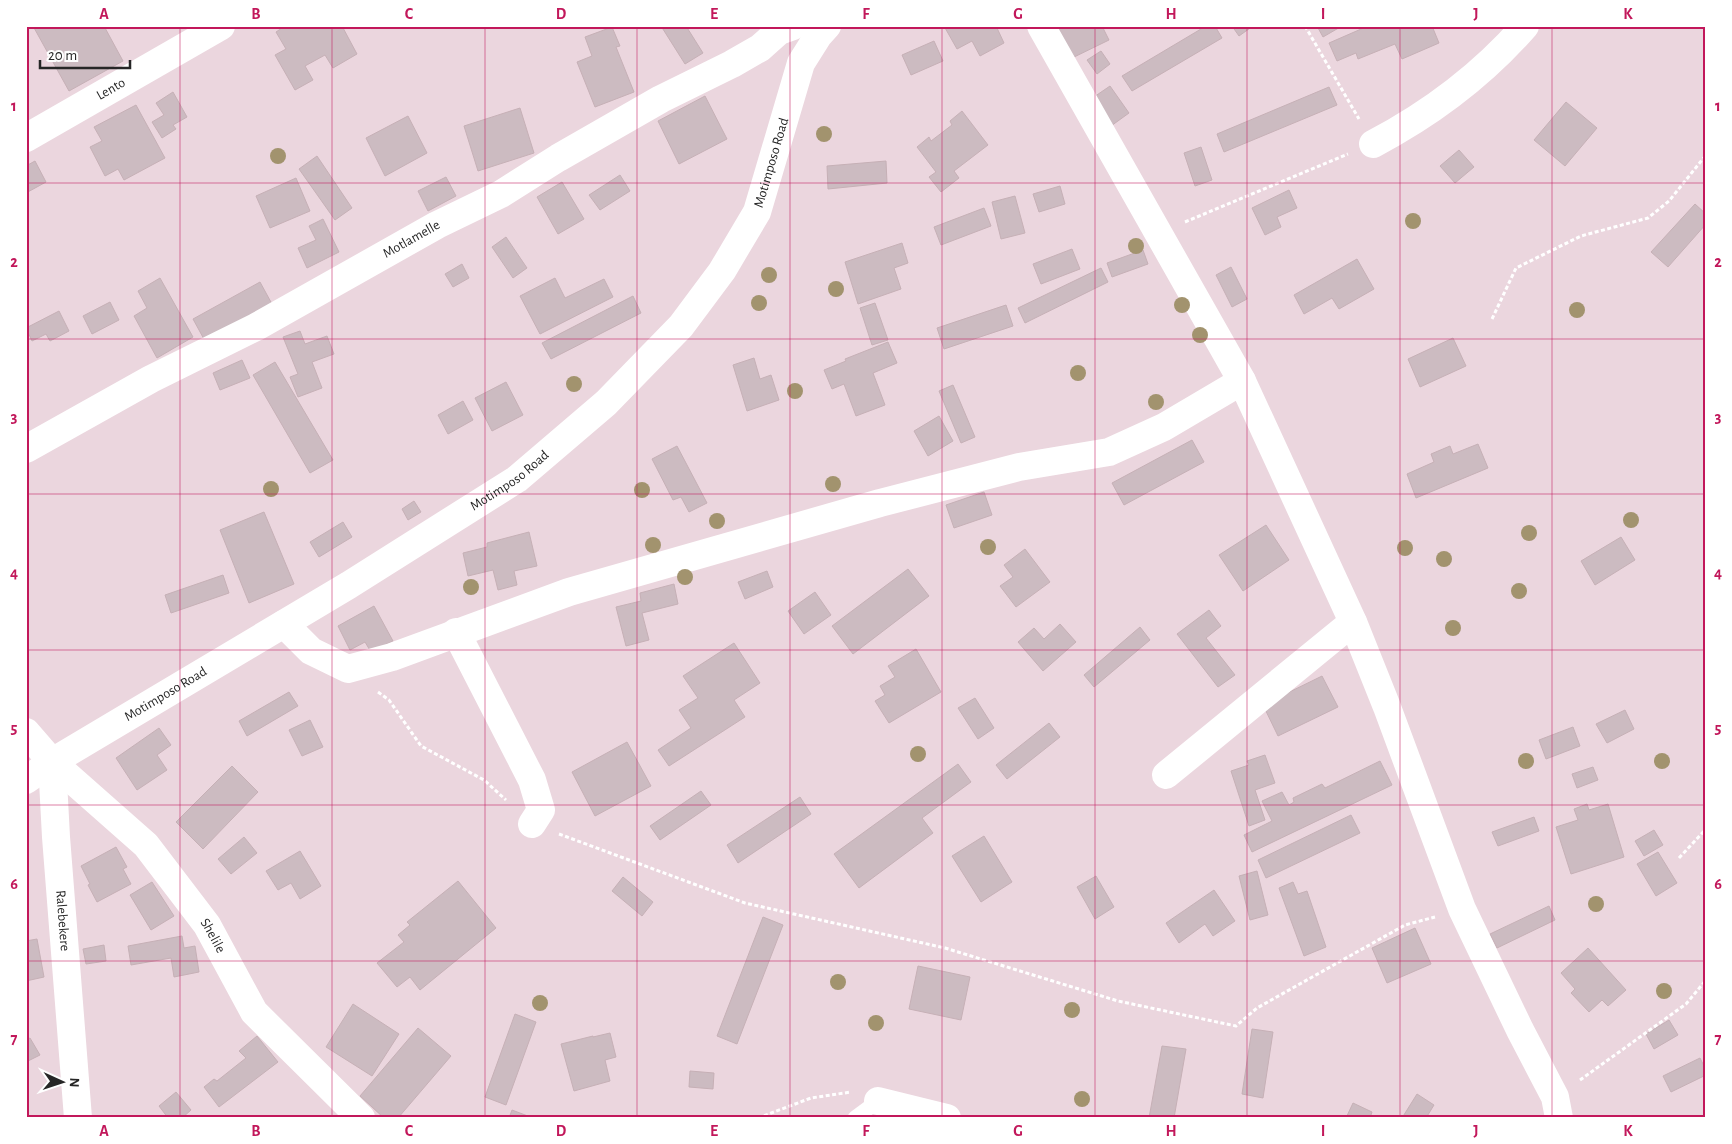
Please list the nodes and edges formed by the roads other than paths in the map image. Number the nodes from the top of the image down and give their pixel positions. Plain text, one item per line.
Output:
1 (221, 26) edge
2 (793, 26) edge
3 (1041, 26) edge
4 (1525, 26) edge
5 (816, 29) edge
6 (26, 138) edge
7 (1373, 144) road end
8 (1242, 381) junction
9 (26, 448) edge
10 (1352, 622) junction
11 (284, 624) junction
12 (456, 632) junction
13 (26, 732) edge
14 (52, 762) junction
15 (1166, 775) dead end
16 (26, 780) edge
17 (532, 824) road end
18 (878, 1101) joint
19 (1557, 1108) edge
20 (78, 1118) edge
21 (361, 1118) edge
22 (855, 1118) edge
23 (947, 1118) edge

1 - 6 street, Lento
2 - 9 street, Motlamelle
3 - 8 street
4 - 7 street
5 - 11 street, Motimposo Road
8 - 10 street
8 - 12 street
10 - 15 street
10 - 19 street
11 - 12 street
11 - 14 street, Motimposo Road
12 - 17 street
13 - 14 street
14 - 16 street, Motimposo Road
14 - 20 street, Ralebekere
14 - 21 street, Shelile
18 - 22 lane
18 - 23 street

